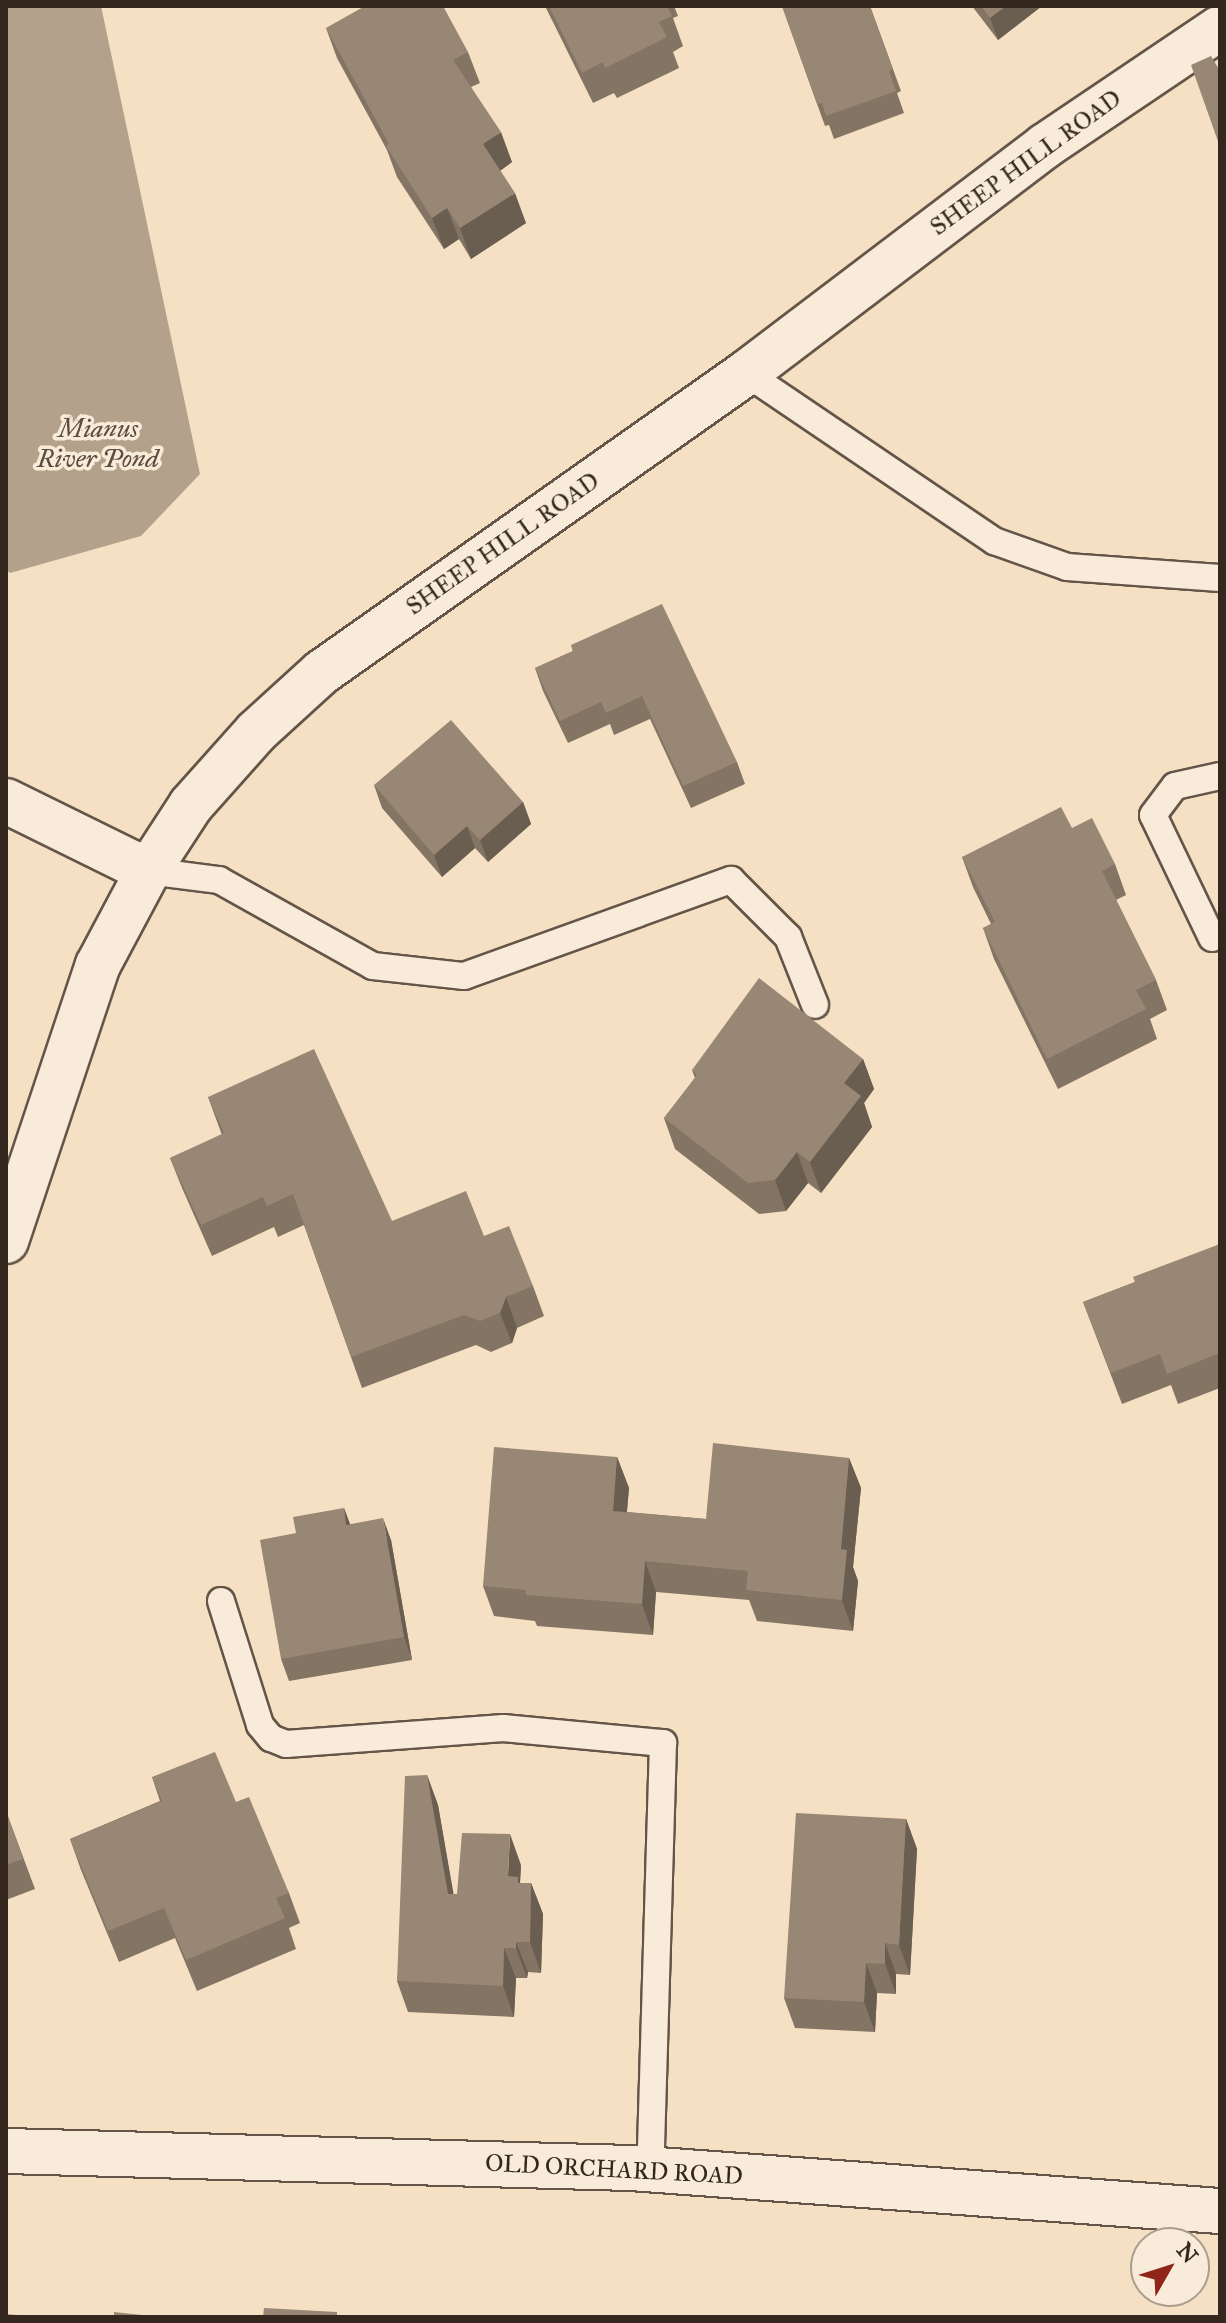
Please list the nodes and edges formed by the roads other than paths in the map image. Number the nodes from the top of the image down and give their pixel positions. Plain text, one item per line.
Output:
1 (1220, 28) edge
2 (746, 373) junction
3 (1220, 578) edge
4 (1220, 776) edge
5 (6, 801) edge
6 (148, 871) junction
7 (1212, 938) dead end
8 (815, 1005) dead end
9 (6, 1241) edge
10 (221, 1601) dead end
11 (6, 2151) edge
12 (650, 2169) junction
13 (1220, 2211) edge

1 - 2 street, SHEEP HILL ROAD
2 - 3 lane
2 - 6 street, SHEEP HILL ROAD
4 - 7 lane
5 - 6 street
6 - 8 lane
6 - 9 street, SHEEP HILL ROAD
10 - 12 lane
11 - 12 street, OLD ORCHARD ROAD
12 - 13 street, OLD ORCHARD ROAD

